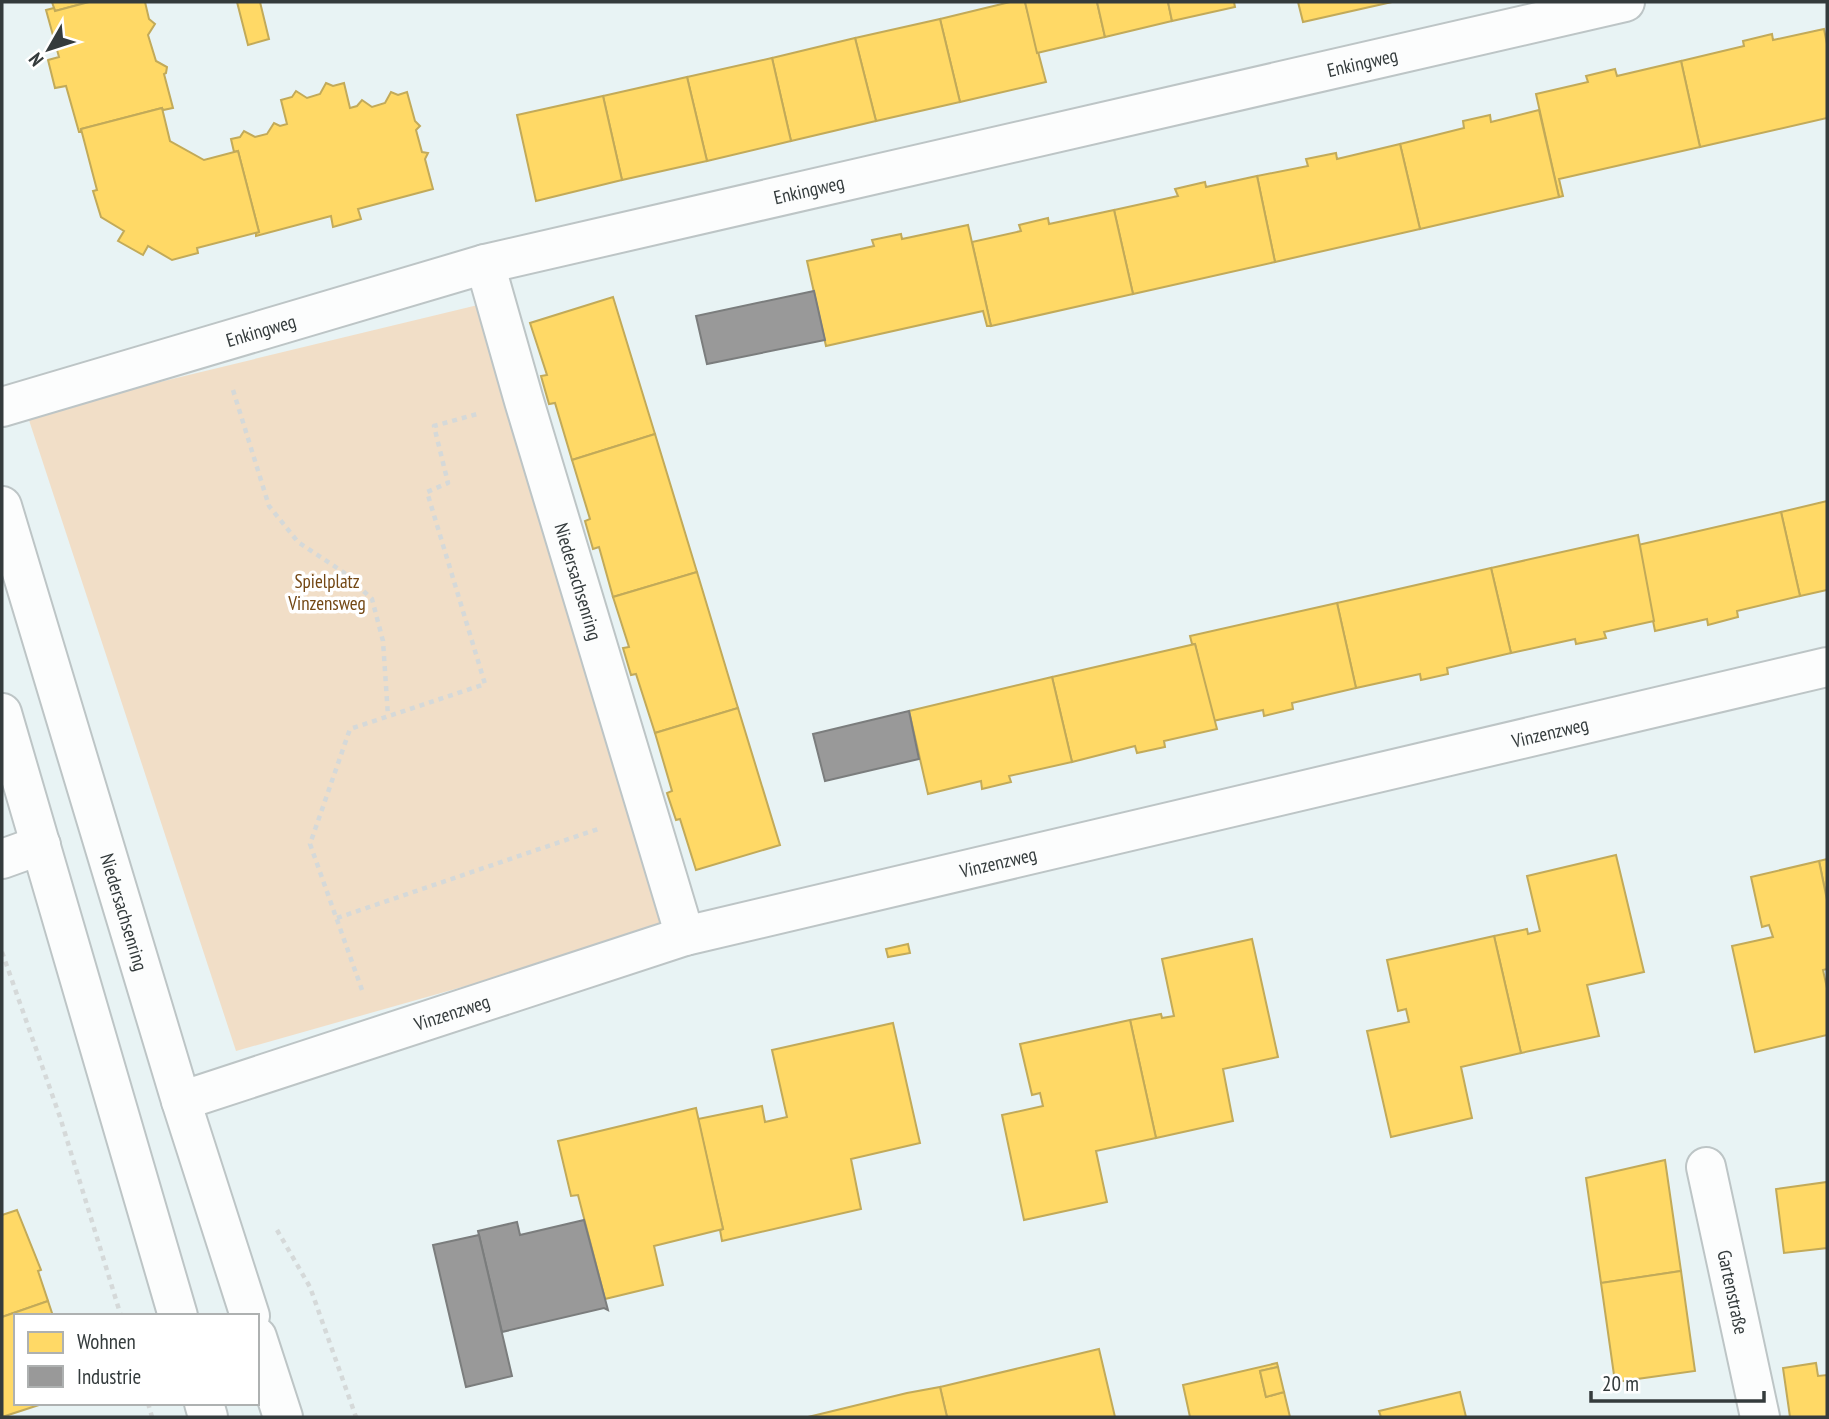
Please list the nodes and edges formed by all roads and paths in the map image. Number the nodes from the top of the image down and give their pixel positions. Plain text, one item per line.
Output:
1 (1625, 2) edge
2 (485, 264) junction
3 (219, 342) junction
4 (524, 401) junction
5 (2, 407) edge
6 (2, 506) edge
7 (1827, 667) edge
8 (2, 713) edge
9 (388, 716) junction
10 (648, 812) junction
11 (41, 845) junction
12 (2, 859) edge
13 (337, 918) junction
14 (685, 936) junction
15 (2, 952) edge
16 (378, 1037) junction
17 (181, 1101) junction
18 (1706, 1167) dead end
19 (120, 1314) edge
20 (177, 1314) edge
21 (249, 1314) edge
22 (259, 1344) edge
23 (283, 1417) edge
24 (1760, 1417) edge

1 - 2 street, Enkingweg
2 - 3 street, Enkingweg
2 - 4 street, Niedersachsenring
3 - 5 street, Enkingweg
3 - 9 path
4 - 9 path
4 - 10 street, Niedersachsenring
6 - 17 street, Niedersachsenring
7 - 14 street, Vinzenzweg
8 - 11 street
9 - 13 path
10 - 13 path
10 - 14 street, Niedersachsenring
11 - 12 street
11 - 20 street
13 - 16 path
14 - 16 street, Vinzenzweg
15 - 19 path
16 - 17 street, Vinzenzweg
17 - 21 street, Niedersachsenring
18 - 24 street, Gartenstraße
22 - 23 street

